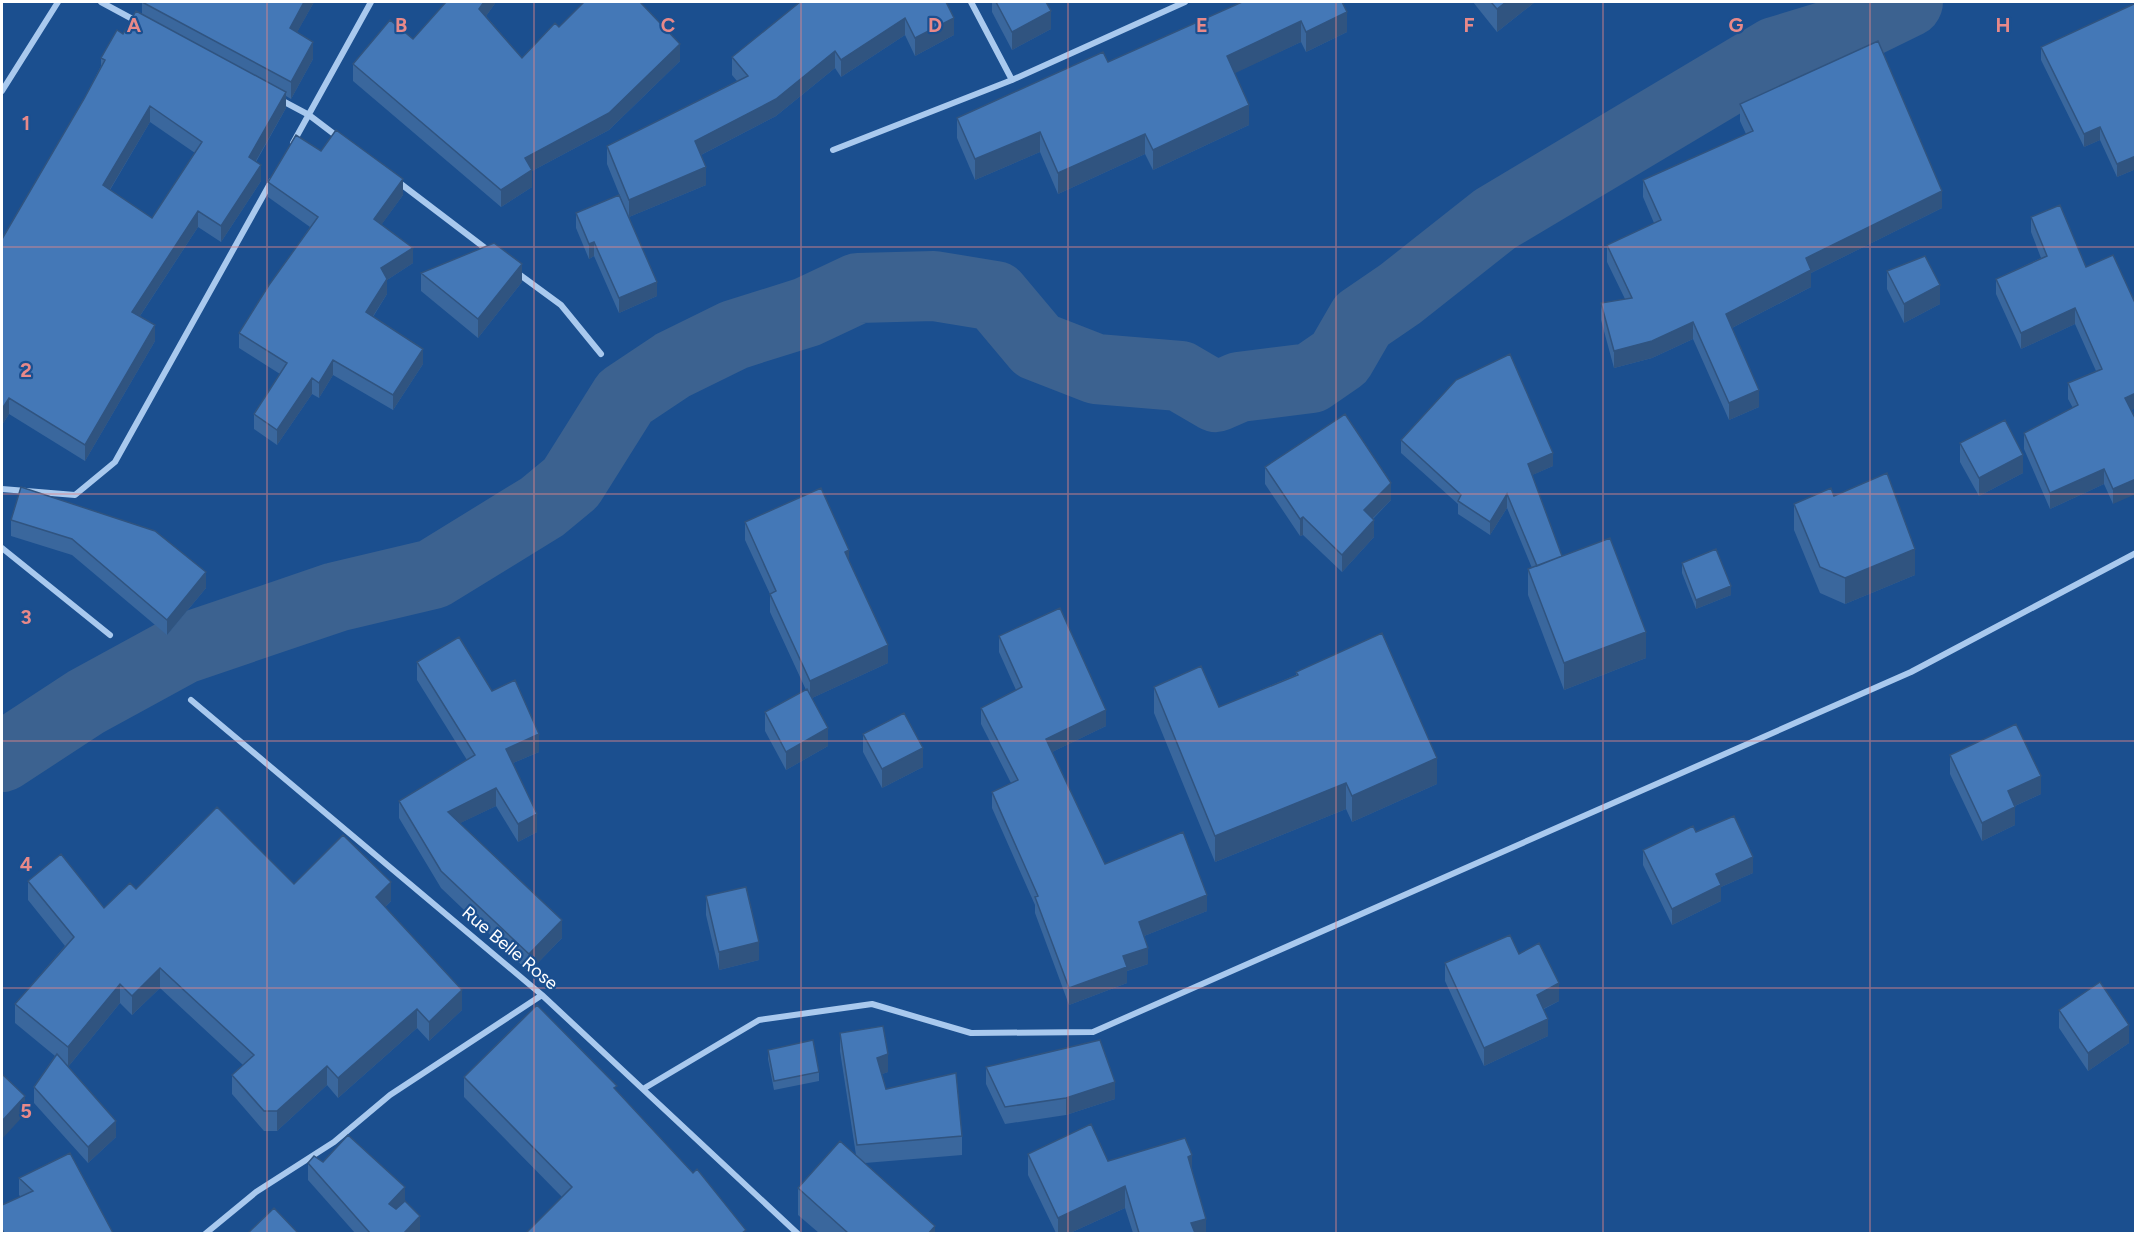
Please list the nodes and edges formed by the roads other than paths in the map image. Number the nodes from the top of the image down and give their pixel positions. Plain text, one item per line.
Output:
1 (58, 2) edge
2 (101, 2) edge
3 (371, 2) edge
4 (971, 2) edge
5 (1185, 2) edge
6 (142, 24) edge
7 (1012, 80) junction
8 (2, 91) edge
9 (267, 92) edge
10 (309, 115) junction
11 (346, 143) edge
12 (291, 146) edge
13 (833, 150) dead end
14 (274, 177) edge
15 (393, 178) edge
16 (495, 256) edge
17 (505, 263) edge
18 (601, 354) dead end
19 (2, 489) edge
20 (2, 548) edge
21 (2136, 553) edge
22 (110, 635) dead end
23 (191, 700) dead end
24 (542, 994) junction
25 (643, 1089) junction
26 (205, 1233) edge
27 (798, 1233) edge

1 - 8 street
2 - 6 street
3 - 10 street
4 - 7 street
5 - 7 street
7 - 13 street
9 - 10 street
10 - 11 street
10 - 12 street
14 - 19 street
15 - 16 street
17 - 18 street
20 - 22 street
21 - 25 street
23 - 24 street, Rue Belle Rose
24 - 25 street, Rue Belle Rose
24 - 26 street
25 - 27 street, Rue Belle Rose

